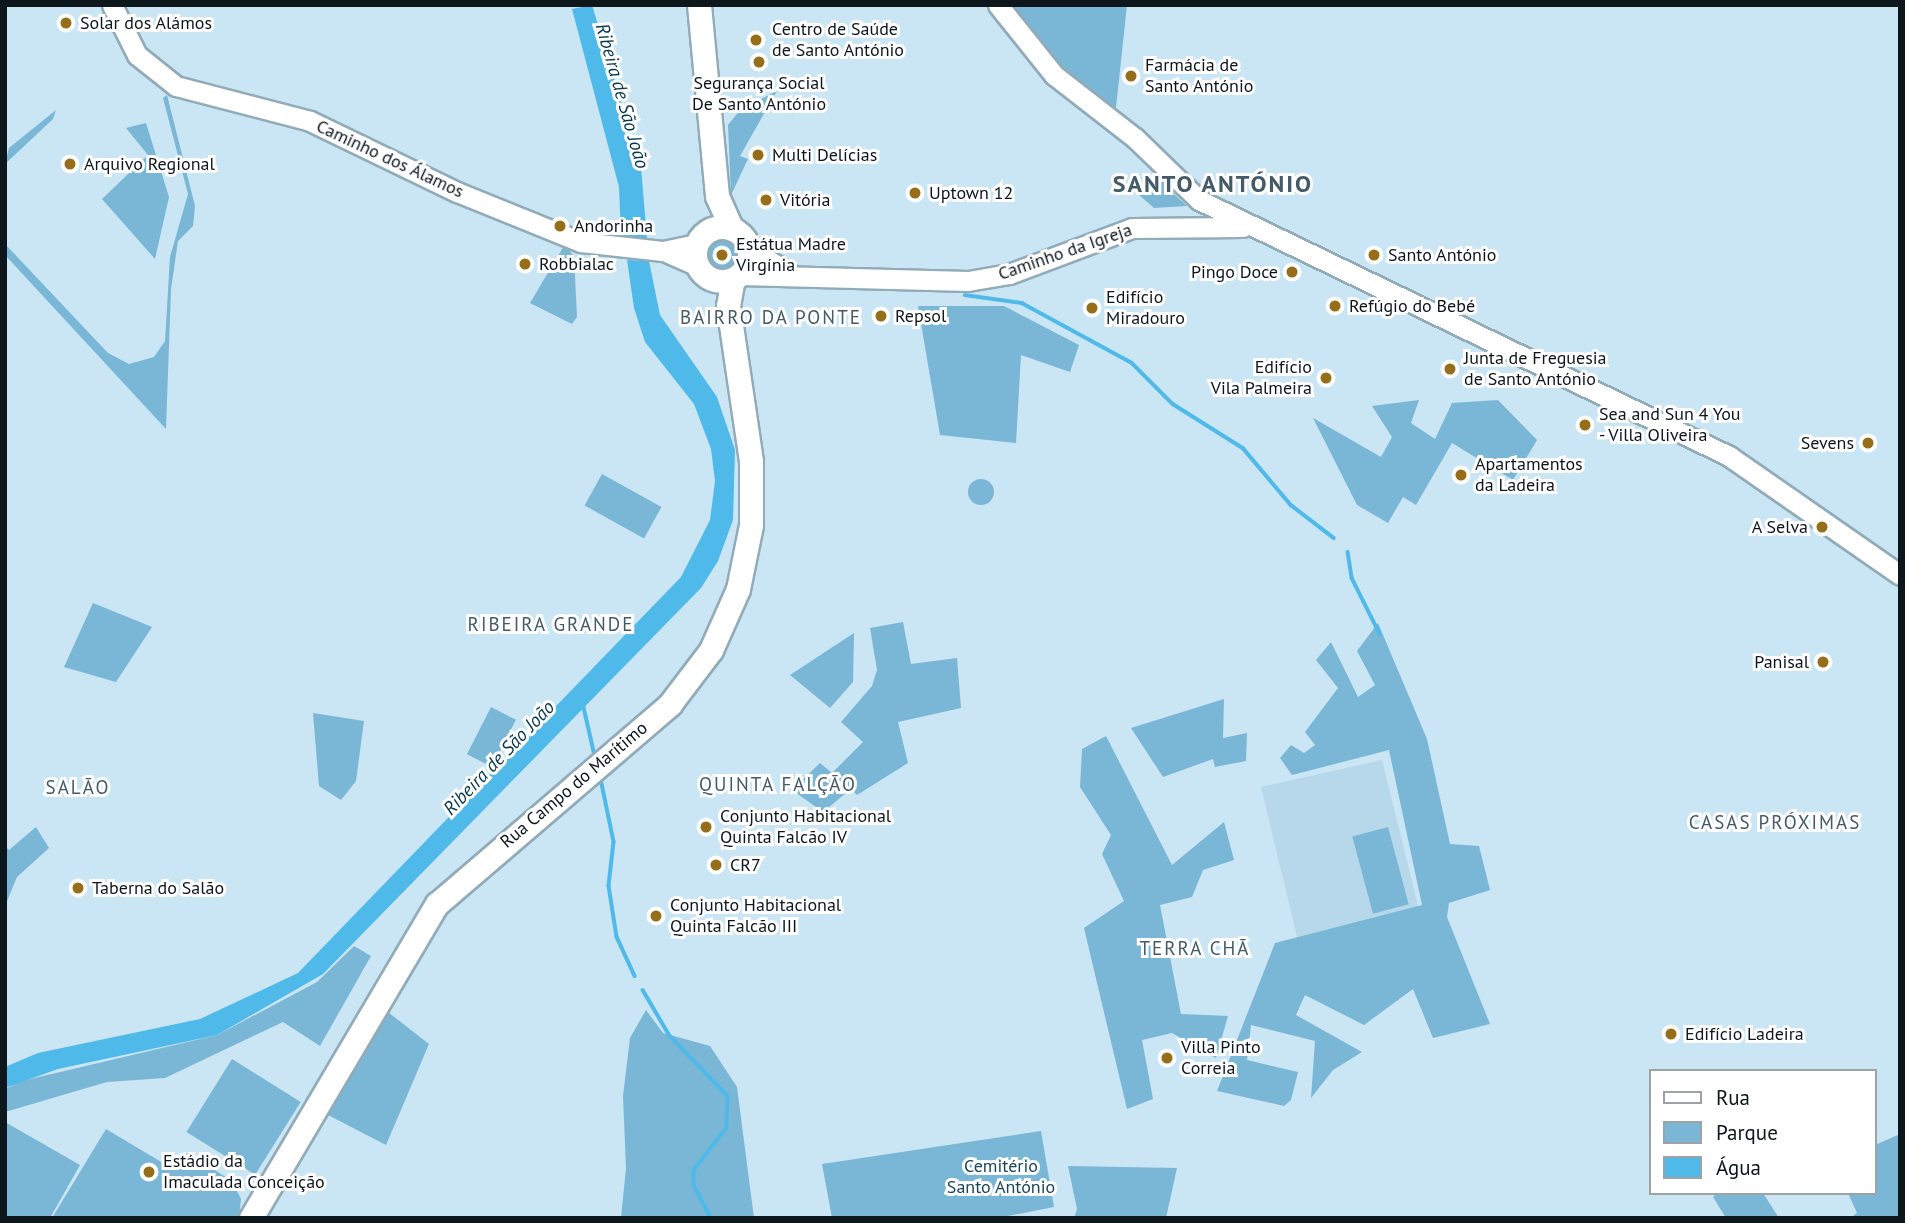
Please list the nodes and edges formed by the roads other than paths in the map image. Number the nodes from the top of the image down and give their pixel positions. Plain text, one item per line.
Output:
1 (112, 5) edge
2 (699, 5) edge
3 (998, 5) edge
4 (717, 196) junction
5 (1258, 228) junction
6 (733, 229) junction
7 (748, 247) junction
8 (702, 255) junction
9 (790, 274) junction
10 (737, 277) junction
11 (728, 306) junction
12 (1900, 575) edge
13 (251, 1218) edge

1 - 8 street, Caminho dos Álamos
2 - 4 main road
3 - 5 street
4 - 6 main road
4 - 8 main road
5 - 9 street, Caminho da Igreja
5 - 12 street
6 - 7 main road
6 - 8 main road
7 - 9 street, Caminho da Igreja
7 - 10 main road, Rua Campo do Marítimo
8 - 10 main road
8 - 11 main road, Rua Campo do Marítimo
9 - 10 street, Caminho da Igreja
10 - 11 main road, Rua Campo do Marítimo
11 - 13 main road, Rua Campo do Marítimo

